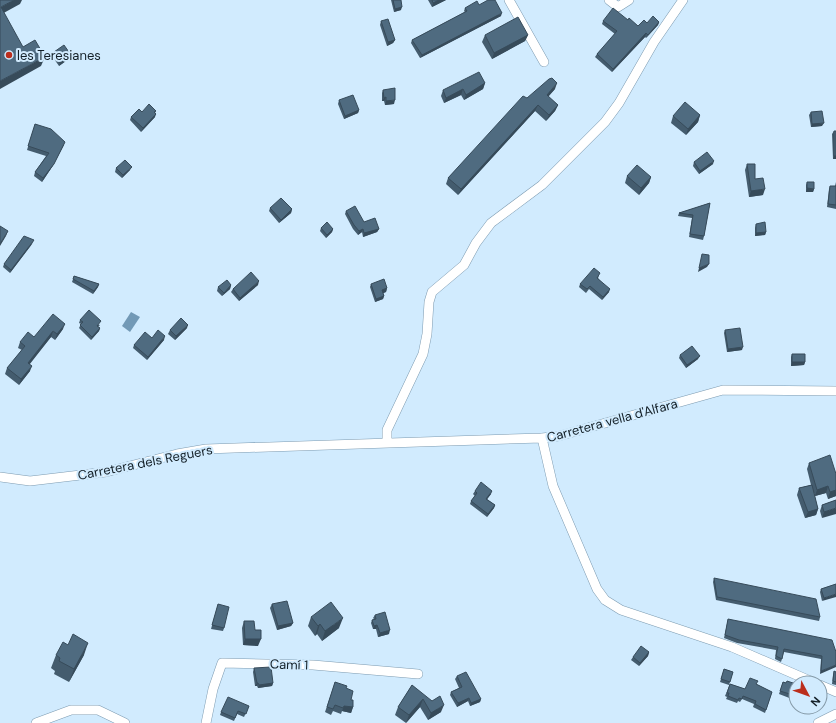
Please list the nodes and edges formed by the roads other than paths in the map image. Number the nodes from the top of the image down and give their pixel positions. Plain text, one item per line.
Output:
1 (509, 0) edge
2 (609, 0) edge
3 (629, 0) edge
4 (683, 0) edge
5 (544, 62) dead end
6 (836, 391) edge
7 (542, 438) junction
8 (387, 442) junction
9 (0, 477) edge
10 (418, 674) dead end
11 (797, 675) edge
12 (836, 714) edge
13 (36, 723) edge
14 (125, 723) edge
15 (206, 723) edge
16 (818, 723) edge

1 - 5 street
2 - 3 street
4 - 8 street
6 - 7 street, Carretera vella d'Alfara
7 - 8 street, Carretera vella d'Alfara
7 - 11 street
8 - 9 street, Carretera dels Reguers
10 - 15 street, Camí 1
12 - 16 street
13 - 14 street

